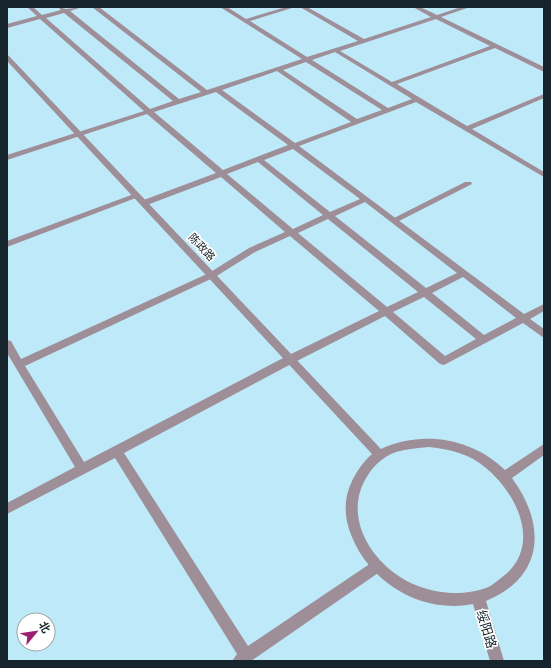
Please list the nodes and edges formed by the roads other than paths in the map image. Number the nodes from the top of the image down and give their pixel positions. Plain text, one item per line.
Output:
1 (30, 7) edge
2 (79, 7) edge
3 (95, 7) edge
4 (223, 7) edge
5 (264, 7) edge
6 (292, 7) edge
7 (303, 7) edge
8 (416, 7) edge
9 (467, 7) edge
10 (63, 9) edge
11 (273, 12) junction
12 (42, 17) junction
13 (436, 17) junction
14 (244, 21) junction
15 (7, 26) edge
16 (363, 41) junction
17 (495, 46) junction
18 (335, 50) junction
19 (7, 56) edge
20 (307, 60) junction
21 (278, 69) junction
22 (544, 70) edge
23 (392, 84) junction
24 (217, 89) junction
25 (206, 93) junction
26 (544, 96) edge
27 (417, 99) junction
28 (178, 102) junction
29 (387, 110) junction
30 (149, 112) junction
31 (356, 122) junction
32 (466, 129) junction
33 (80, 135) junction
34 (294, 146) junction
35 (7, 158) edge
36 (258, 159) junction
37 (221, 173) junction
38 (544, 175) edge
39 (468, 184) dead end
40 (137, 196) junction
41 (366, 199) junction
42 (144, 203) junction
43 (329, 216) junction
44 (394, 220) junction
45 (292, 233) junction
46 (7, 244) edge
47 (464, 273) junction
48 (212, 275) junction
49 (424, 293) junction
50 (544, 307) edge
51 (385, 312) junction
52 (522, 317) junction
53 (544, 334) edge
54 (483, 339) junction
55 (7, 344) edge
56 (291, 359) junction
57 (19, 364) junction
58 (544, 450) edge
59 (117, 451) junction
60 (380, 455) junction
61 (82, 469) junction
62 (505, 476) junction
63 (7, 509) edge
64 (376, 566) junction
65 (478, 597) junction
66 (242, 658) edge
67 (497, 661) edge

1 - 12 street
2 - 10 street
3 - 25 street
4 - 14 street
5 - 11 street
6 - 11 street
7 - 16 street
8 - 13 street
9 - 13 street
10 - 12 street
10 - 28 street
11 - 14 street
12 - 15 street
12 - 30 street
13 - 16 street
13 - 17 street
14 - 20 street
16 - 18 street
17 - 22 street
17 - 23 street
18 - 20 street
18 - 23 street
19 - 33 street, 陈政路
20 - 21 street
20 - 29 street
21 - 24 street
21 - 31 street
23 - 27 street
24 - 25 street
24 - 34 street
25 - 28 street
26 - 32 street
27 - 29 street
27 - 32 street
28 - 30 street
29 - 31 street
30 - 33 street
30 - 37 street
31 - 34 street
32 - 38 street
33 - 35 street
33 - 40 street, 陈政路
34 - 36 street
34 - 41 street
36 - 37 street
36 - 43 street
37 - 42 street
37 - 45 street
39 - 44 lane
40 - 42 street, 陈政路
40 - 46 street
41 - 43 street
41 - 44 street
42 - 48 street, 陈政路
43 - 45 street
43 - 49 street
44 - 47 street
45 - 48 street
45 - 51 street
47 - 49 street
47 - 52 street
48 - 56 street, 陈政路
48 - 57 street
49 - 51 street
49 - 54 street
50 - 52 street
51 - 54 street
51 - 56 street
52 - 53 street
52 - 54 street
55 - 57 street
56 - 59 street
56 - 60 street, 陈政路
57 - 61 street
58 - 62 street
59 - 61 street
59 - 66 street
60 - 62 street
60 - 64 street
61 - 63 street
62 - 65 street
64 - 65 street
64 - 66 street
65 - 67 street, 绥阳路

